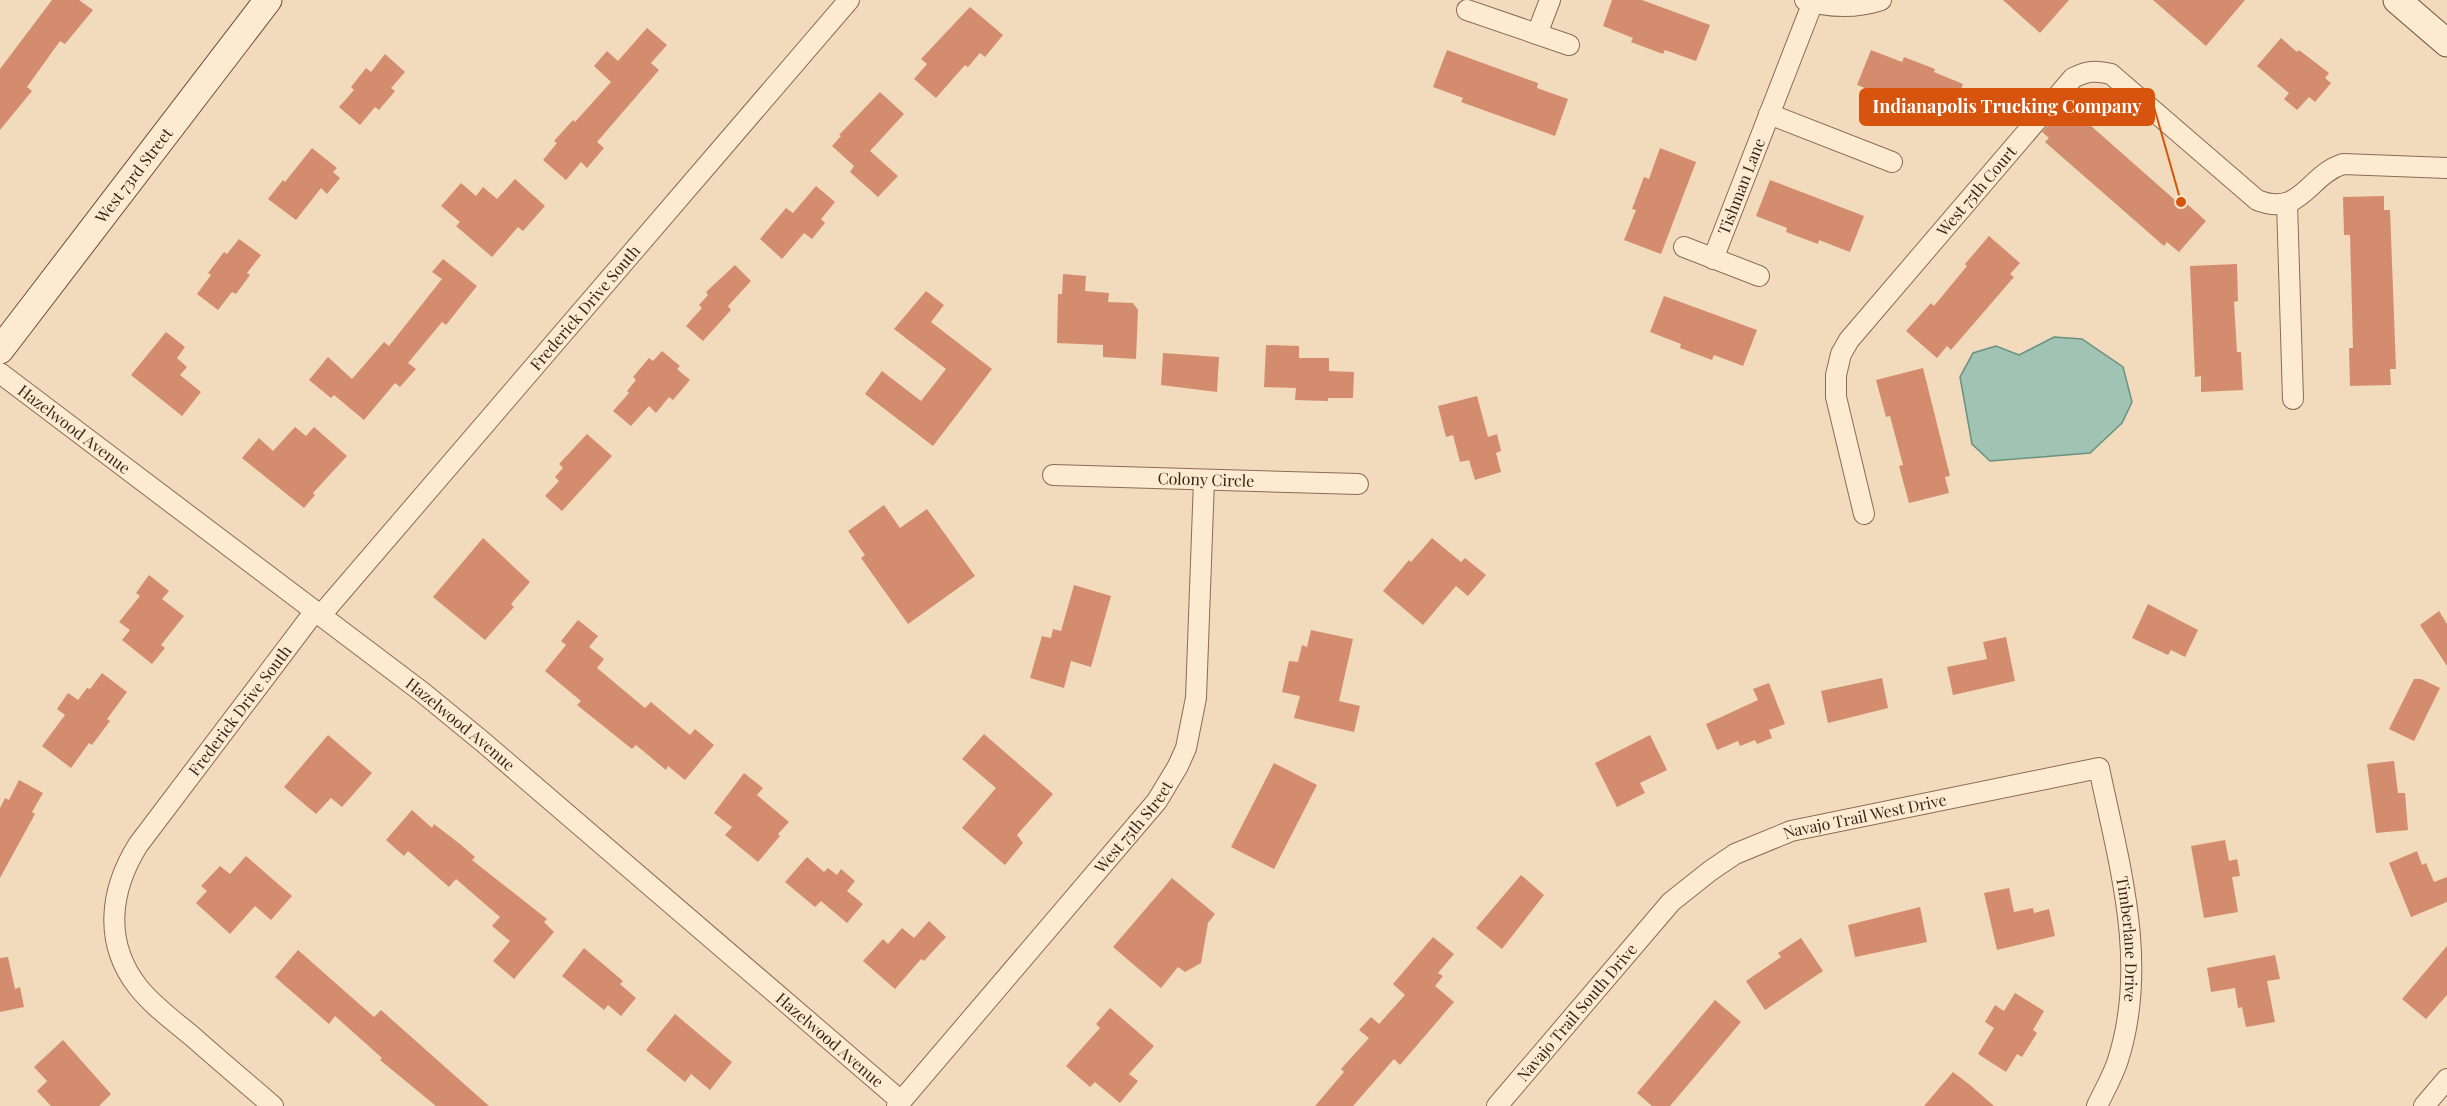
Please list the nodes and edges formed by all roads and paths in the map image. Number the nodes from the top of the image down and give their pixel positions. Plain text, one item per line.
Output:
1 (268, 0) edge
2 (849, 0) edge
3 (1550, 0) edge
4 (1881, 0) edge
5 (1809, 1) edge
6 (2402, 2) edge
7 (1467, 9) dead end
8 (1537, 34) junction
9 (2447, 43) edge
10 (1569, 45) dead end
11 (1769, 114) junction
12 (1892, 162) dead end
13 (2447, 168) edge
14 (2287, 203) junction
15 (1684, 247) dead end
16 (1713, 259) junction
17 (1759, 276) dead end
18 (0, 351) edge
19 (0, 373) edge
20 (2294, 399) dead end
21 (1053, 475) dead end
22 (1204, 480) junction
23 (1358, 484) dead end
24 (1864, 513) dead end
25 (318, 613) junction
26 (2099, 768) joint
27 (1657, 918) joint
28 (2447, 1079) edge
29 (899, 1104) edge
30 (273, 1106) edge
31 (1497, 1106) edge
32 (2097, 1106) edge
33 (2424, 1106) edge

1 - 18 main road, West 73rd Street
2 - 25 street, Frederick Drive South
3 - 8 street
4 - 5 street, Tishman Lane
5 - 11 street, Tishman Lane
6 - 9 main road
7 - 8 street
8 - 10 street
11 - 12 street
11 - 16 street, Tishman Lane
13 - 14 street
14 - 20 street
14 - 24 street, West 75th Court
15 - 16 street
16 - 17 street
19 - 25 street, Hazelwood Avenue
21 - 22 street, Colony Circle
22 - 23 street, Colony Circle
22 - 29 street, West 75th Street
25 - 29 street, Hazelwood Avenue
25 - 30 street, Frederick Drive South
26 - 27 street, Navajo Trail West Drive
26 - 32 street, Timberlane Drive
27 - 31 street, Navajo Trail South Drive
28 - 33 street

